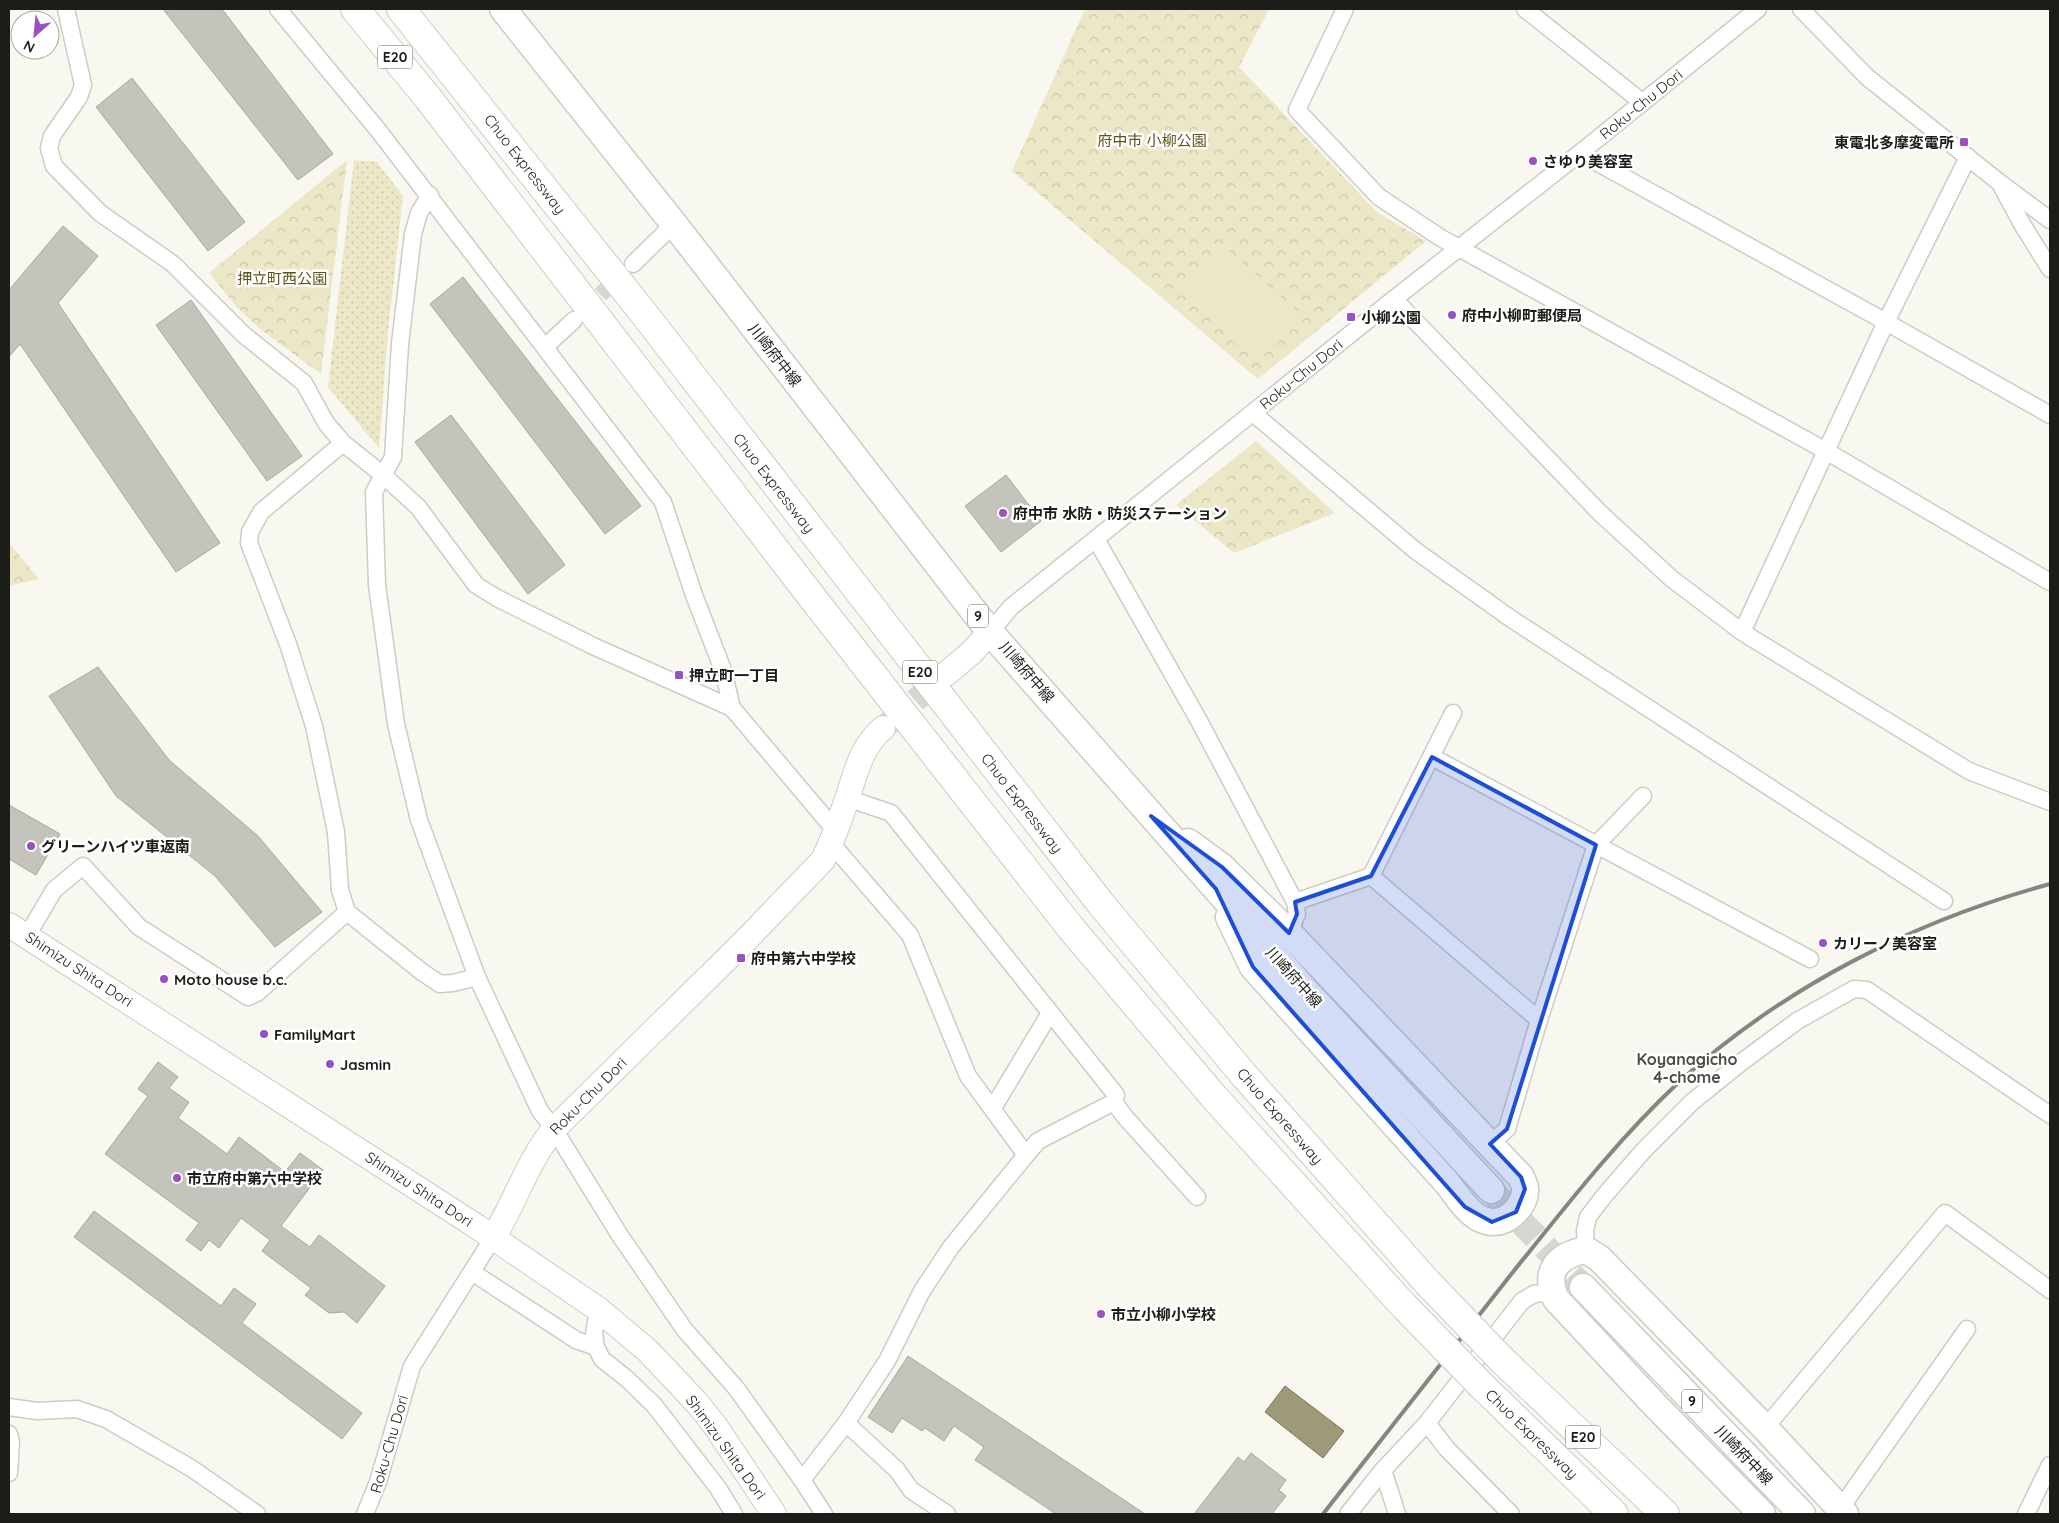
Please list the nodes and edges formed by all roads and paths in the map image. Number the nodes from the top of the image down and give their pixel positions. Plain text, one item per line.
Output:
1 (66, 9) edge
2 (278, 9) edge
3 (402, 9) edge
4 (503, 9) edge
5 (1346, 9) edge
6 (1525, 9) edge
7 (1758, 9) edge
8 (1801, 9) edge
9 (358, 12) edge
10 (1642, 102) junction
11 (1580, 153) junction
12 (1968, 157) junction
13 (2000, 183) junction
14 (430, 196) junction
15 (2050, 220) edge
16 (674, 224) junction
17 (1458, 248) junction
18 (632, 264) tunnel mouth
19 (2050, 269) edge
20 (1394, 299) junction
21 (574, 320) tunnel mouth
22 (1886, 322) junction
23 (546, 346) junction
24 (1253, 412) junction
25 (2050, 416) edge
26 (344, 443) junction
27 (1826, 451) junction
28 (383, 475) junction
29 (1096, 539) junction
30 (2050, 582) edge
31 (990, 632) junction
32 (1742, 632) junction
33 (946, 674) tunnel mouth
34 (732, 708) junction
35 (1453, 713) dead end
36 (883, 728) tunnel mouth
37 (1432, 757) junction
38 (1642, 796) dead end
39 (847, 798) junction
40 (2050, 802) edge
41 (1151, 816) junction
42 (833, 836) junction
43 (1596, 845) junction
44 (1371, 876) junction
45 (1216, 889) junction
46 (1944, 901) dead end
47 (1295, 902) junction
48 (347, 912) junction
49 (18, 930) edge
50 (1289, 933) junction
51 (1810, 959) dead end
52 (477, 977) junction
53 (1050, 1012) junction
54 (1539, 1020) junction
55 (1114, 1102) junction
56 (993, 1108) junction
57 (2050, 1115) edge
58 (554, 1129) junction
59 (1490, 1144) junction
60 (1026, 1155) junction
61 (1491, 1190) tunnel mouth
62 (1197, 1197) dead end
63 (493, 1238) junction
64 (1586, 1250) junction
65 (472, 1272) junction
66 (1583, 1287) tunnel mouth
67 (2050, 1290) edge
68 (1553, 1292) junction
69 (598, 1308) junction
70 (1967, 1329) dead end
71 (596, 1348) junction
72 (9, 1407) edge
73 (846, 1423) junction
74 (1427, 1423) junction
75 (1765, 1428) junction
76 (9, 1434) edge
77 (2050, 1465) edge
78 (1383, 1470) junction
79 (9, 1473) edge
80 (802, 1480) junction
81 (1842, 1512) edge
82 (257, 1514) edge
83 (365, 1514) edge
84 (734, 1514) edge
85 (774, 1514) edge
86 (824, 1514) edge
87 (947, 1514) edge
88 (1348, 1514) edge
89 (1397, 1514) edge
90 (1512, 1514) edge
91 (1614, 1514) edge
92 (1664, 1514) edge
93 (1762, 1514) edge
94 (1802, 1514) edge
95 (2026, 1514) edge

1 - 26 street
2 - 14 street
3 - 92 highway, Chuo Expressway / E20, bridge
4 - 16 main road, 川崎府中線 / 9
5 - 17 street
6 - 10 street
7 - 10 street, Roku-Chu Dori
8 - 12 street
9 - 91 highway, Chuo Expressway / E20, bridge
10 - 11 street, Roku-Chu Dori
11 - 17 street, Roku-Chu Dori
11 - 22 street
12 - 13 street
12 - 22 street
13 - 15 street
13 - 19 street
14 - 23 street
14 - 28 street
16 - 18 street
16 - 31 main road, 川崎府中線 / 9
17 - 20 street, Roku-Chu Dori
17 - 27 street
20 - 24 street, Roku-Chu Dori
20 - 32 street
21 - 23 street
22 - 25 street
22 - 27 street
23 - 34 street
24 - 29 street, Roku-Chu Dori
24 - 46 street
26 - 28 street
26 - 48 street
27 - 30 street
27 - 32 street
28 - 34 street
28 - 52 street
29 - 31 street, Roku-Chu Dori
29 - 47 street
31 - 33 street, Roku-Chu Dori
31 - 41 main road, 川崎府中線 / 9
32 - 40 street
34 - 42 street
35 - 37 street
36 - 39 street, Roku-Chu Dori
37 - 43 street
37 - 44 street
38 - 43 street
39 - 42 street, Roku-Chu Dori
39 - 53 street
41 - 45 main road, 川崎府中線 / 9
41 - 50 main road
42 - 56 street
42 - 58 street, Roku-Chu Dori
43 - 51 street
43 - 54 street
44 - 47 street
44 - 54 street
45 - 59 main road
45 - 61 main road, 川崎府中線 / 9
47 - 50 street
48 - 49 street
48 - 52 street
49 - 63 street, Shimizu Shita Dori
50 - 59 main road
52 - 58 street
53 - 55 street
53 - 56 street
54 - 59 street
55 - 60 street
55 - 62 street
56 - 60 street
57 - 64 street
58 - 63 street, Roku-Chu Dori
58 - 80 street
60 - 73 street
63 - 65 street, Roku-Chu Dori
63 - 69 street, Shimizu Shita Dori
64 - 68 main road
64 - 75 main road
65 - 71 street
65 - 83 street, Roku-Chu Dori
66 - 94 main road, 川崎府中線 / 9
67 - 75 street
68 - 74 street
68 - 93 main road
69 - 71 street
69 - 85 street, Shimizu Shita Dori
70 - 81 street
71 - 84 street
72 - 82 street
73 - 80 street
73 - 87 street
74 - 78 street
74 - 90 street
75 - 81 main road
76 - 79 street
77 - 95 street
78 - 88 street
78 - 89 street
80 - 86 street

